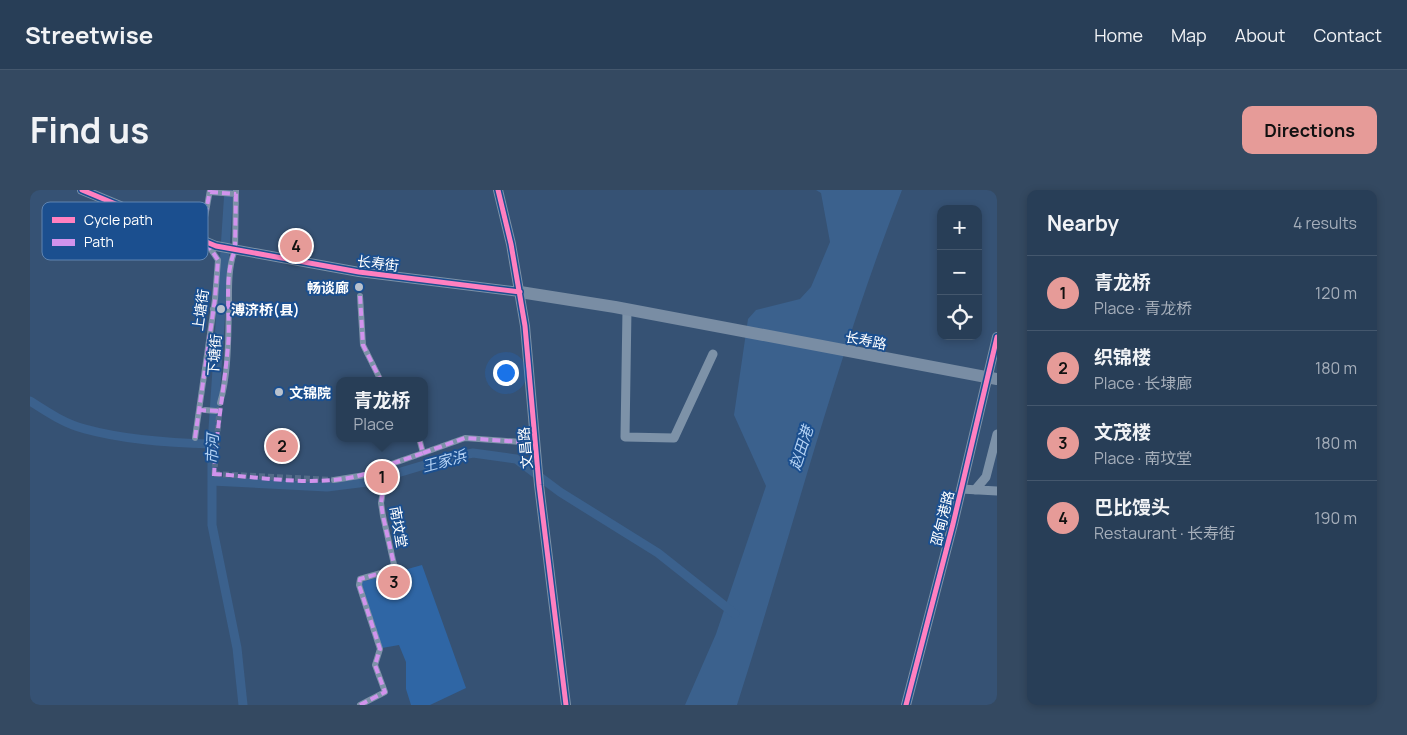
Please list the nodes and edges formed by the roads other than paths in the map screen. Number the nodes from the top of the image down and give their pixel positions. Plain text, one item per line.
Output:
1 (82, 190) edge
2 (498, 190) edge
3 (210, 191) edge
4 (234, 193) edge
5 (111, 202) edge
6 (208, 238) edge
7 (208, 243) edge
8 (211, 244) junction
9 (235, 250) junction
10 (520, 292) junction
11 (360, 296) dead end
12 (215, 309) junction
13 (227, 309) junction
14 (627, 309) junction
15 (740, 330) joint
16 (997, 337) edge
17 (713, 354) dead end
18 (379, 377) edge
19 (992, 378) edge
20 (220, 404) tunnel mouth
21 (205, 410) dead end
22 (216, 411) dead end
23 (997, 434) edge
24 (195, 438) dead end
25 (420, 442) edge
26 (536, 443) junction
27 (423, 453) junction
28 (380, 470) junction
29 (334, 480) tunnel mouth
30 (961, 489) junction
31 (975, 490) junction
32 (997, 491) edge
33 (360, 705) edge
34 (566, 705) edge
35 (906, 705) edge

1 - 5 street
2 - 10 street, 文昌路
3 - 4 street
4 - 9 street, 下塘街
6 - 8 street, 上塘街
7 - 8 street
8 - 9 street
8 - 12 street, 上塘街
9 - 10 street, 长寿街
9 - 13 street, 下塘街
10 - 14 main road, 长寿街
10 - 26 street, 文昌路
11 - 18 street
12 - 13 street
12 - 24 street, 上塘街
13 - 20 street, 下塘街
14 - 15 main road, 长寿街
14 - 17 street
15 - 19 main road, 长寿路
16 - 19 street, 邵甸港路
19 - 30 street, 邵甸港路
21 - 22 street
23 - 31 street
25 - 27 street
26 - 27 street
26 - 34 street, 文昌路
27 - 28 street
28 - 29 street
28 - 33 street, 南坟堂
30 - 31 street
30 - 35 street, 邵甸港路
31 - 32 street

